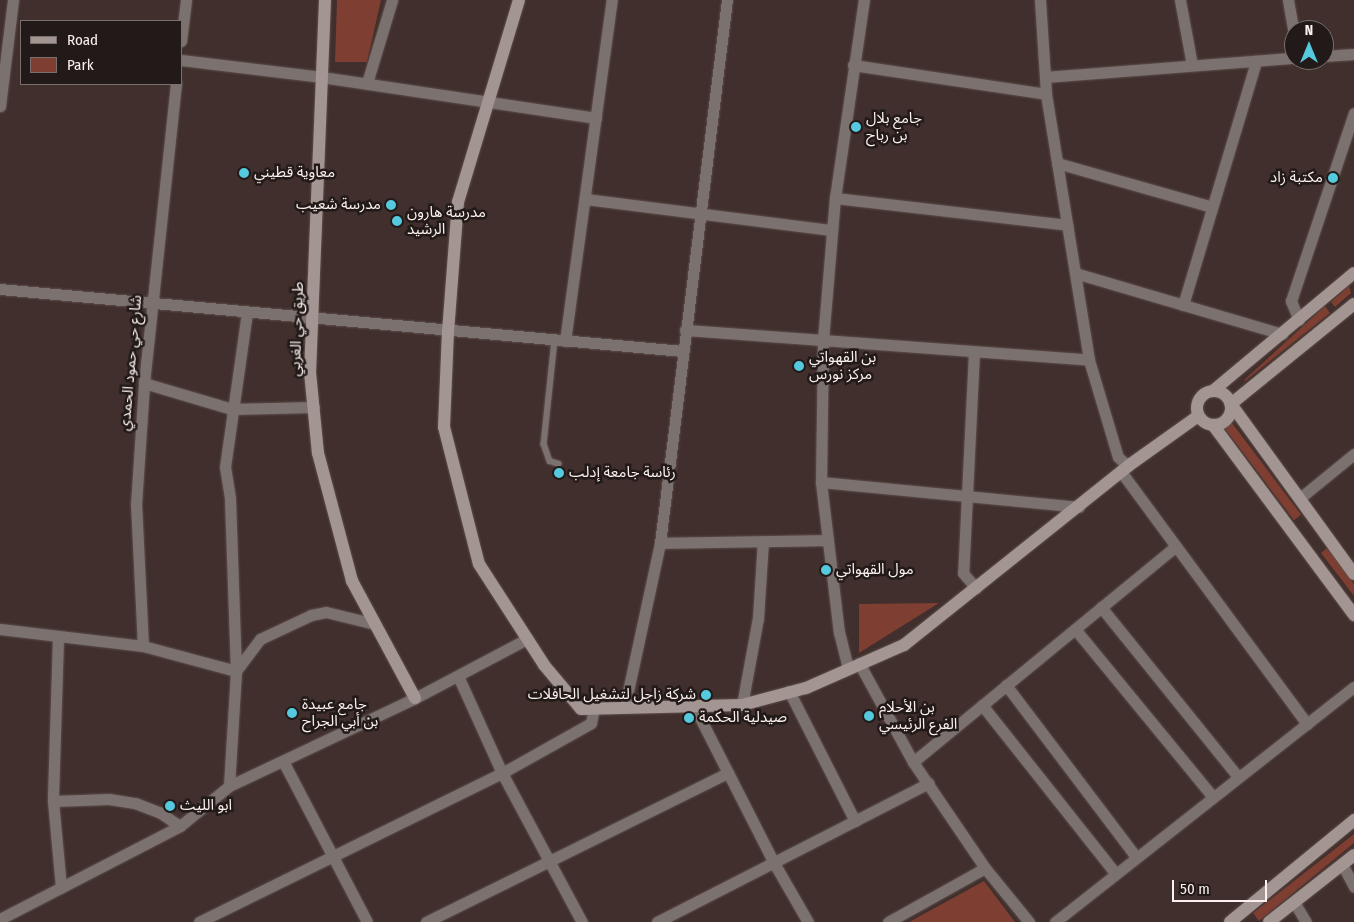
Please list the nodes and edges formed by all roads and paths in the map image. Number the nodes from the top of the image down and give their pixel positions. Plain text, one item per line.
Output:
1 (13, 0) edge
2 (186, 0) edge
3 (325, 0) edge
4 (392, 0) edge
5 (519, 0) edge
6 (612, 0) edge
7 (727, 0) edge
8 (864, 0) edge
9 (1040, 0) edge
10 (1180, 0) edge
11 (1288, 0) edge
12 (1292, 20) edge
13 (182, 32) edge
14 (1354, 54) edge
15 (1334, 55) edge
16 (1284, 59) edge
17 (182, 60) edge
18 (1256, 61) junction
19 (852, 65) junction
20 (1192, 65) junction
21 (1045, 76) junction
22 (322, 77) junction
23 (366, 83) junction
24 (176, 85) edge
25 (1046, 94) junction
26 (486, 102) junction
27 (0, 106) edge
28 (1354, 113) edge
29 (596, 118) junction
30 (1057, 163) junction
31 (585, 198) junction
32 (835, 198) junction
33 (1212, 207) junction
34 (699, 214) junction
35 (1067, 225) junction
36 (832, 230) junction
37 (1075, 273) junction
38 (1354, 273) edge
39 (0, 289) edge
40 (152, 303) junction
41 (1183, 304) junction
42 (1354, 304) edge
43 (247, 312) junction
44 (314, 319) junction
45 (1299, 320) junction
46 (685, 330) junction
47 (448, 331) junction
48 (1282, 334) junction
49 (823, 340) junction
50 (560, 341) junction
51 (682, 351) junction
52 (974, 352) junction
53 (1089, 360) junction
54 (144, 383) junction
55 (1214, 390) junction
56 (1231, 404) junction
57 (314, 406) junction
58 (232, 409) junction
59 (1198, 416) junction
60 (1213, 425) junction
61 (1354, 454) edge
62 (559, 464) dead end
63 (1125, 470) junction
64 (821, 482) junction
65 (967, 494) junction
66 (1300, 498) junction
67 (1079, 507) junction
68 (828, 540) junction
69 (763, 541) junction
70 (660, 543) junction
71 (1176, 546) junction
72 (1354, 574) edge
73 (976, 588) junction
74 (1101, 607) junction
75 (1354, 615) edge
76 (375, 624) junction
77 (1075, 629) junction
78 (0, 630) edge
79 (58, 638) junction
80 (527, 639) junction
81 (143, 646) junction
82 (854, 665) junction
83 (236, 671) junction
84 (458, 676) junction
85 (1006, 685) junction
86 (1354, 687) edge
87 (789, 691) junction
88 (415, 698) junction
89 (742, 705) junction
90 (982, 705) junction
91 (625, 706) junction
92 (594, 708) junction
93 (695, 708) junction
94 (1307, 724) junction
95 (912, 762) junction
96 (284, 763) junction
97 (502, 773) junction
98 (728, 773) junction
99 (1238, 777) junction
100 (930, 783) junction
101 (229, 786) junction
102 (1213, 796) junction
103 (53, 801) junction
104 (1354, 820) edge
105 (855, 821) junction
106 (180, 826) junction
107 (1354, 854) edge
108 (1136, 857) junction
109 (334, 858) junction
110 (549, 861) junction
111 (774, 863) junction
112 (1342, 864) junction
113 (985, 868) junction
114 (1115, 873) junction
115 (1354, 887) edge
116 (61, 888) junction
117 (1294, 902) junction
118 (0, 920) edge
119 (199, 922) edge
120 (367, 922) edge
121 (426, 922) edge
122 (582, 922) edge
123 (657, 922) edge
124 (808, 922) edge
125 (888, 922) edge
126 (1029, 922) edge
127 (1055, 922) edge
128 (1230, 922) edge
129 (1270, 922) edge
130 (1306, 922) edge

1 - 27 street
2 - 13 street
3 - 22 street, طريق حي الغربي
4 - 23 street
5 - 26 street
6 - 29 street
7 - 34 street
8 - 19 street
9 - 21 street
10 - 20 street
11 - 12 street
14 - 15 street
16 - 18 street
17 - 22 street
18 - 20 street
18 - 33 street
19 - 25 street
19 - 32 street
20 - 21 street
21 - 25 street
22 - 23 street
22 - 44 street, طريق حي الغربي
23 - 26 street
24 - 40 street, شارع حي حمود الحمدي
25 - 30 street
26 - 29 street
26 - 47 street
28 - 45 street
29 - 31 street
30 - 33 street
30 - 35 street
31 - 34 street
31 - 50 street
32 - 35 street
32 - 36 street
33 - 41 street
34 - 36 street
34 - 46 street
35 - 37 street
36 - 49 street
37 - 41 street
37 - 53 street
38 - 45 street
39 - 40 street
40 - 43 street
40 - 54 street, شارع حي حمود الحمدي
41 - 48 street
42 - 56 street
43 - 44 street
43 - 58 street
44 - 47 street
44 - 57 street, طريق حي الغربي
45 - 48 street
46 - 49 street
46 - 51 street
47 - 50 street
47 - 80 street
48 - 55 street
49 - 52 street
49 - 64 street
50 - 51 street
50 - 62 lane
51 - 70 street
52 - 53 street
52 - 65 street
53 - 63 street
54 - 58 street
54 - 81 street, شارع حي حمود الحمدي
55 - 56 street
55 - 59 street
56 - 60 street
56 - 66 street
57 - 58 street
57 - 76 street, طريق حي الغربي
58 - 83 street
59 - 60 street
59 - 63 street
60 - 75 street
61 - 66 street
63 - 67 street
63 - 71 street
64 - 65 street
64 - 68 street
65 - 67 street
65 - 73 street
66 - 72 street
67 - 73 street
68 - 69 street
68 - 82 street
69 - 70 street
69 - 89 street
70 - 91 street
71 - 74 street
71 - 94 street
73 - 82 street
74 - 77 street
74 - 99 street
76 - 83 street
76 - 88 street, طريق حي الغربي
77 - 85 street
77 - 102 street
78 - 79 street
79 - 81 street
79 - 103 street
80 - 84 street
80 - 92 street
81 - 83 street
82 - 87 street
82 - 95 street
83 - 101 street
84 - 88 street
84 - 97 street
85 - 90 street
85 - 108 street
86 - 94 street
87 - 89 street
87 - 105 street
88 - 96 street
89 - 93 street
90 - 95 street
90 - 114 street
91 - 92 street
91 - 93 street
92 - 97 street
93 - 98 street
94 - 99 street
95 - 100 street
96 - 101 street
96 - 109 street
97 - 109 street
97 - 110 street
98 - 110 street
98 - 111 street
99 - 102 street
100 - 105 street
100 - 113 street
101 - 106 street
102 - 108 street
103 - 106 street
103 - 116 street
104 - 128 street
105 - 111 street
106 - 116 street
107 - 112 street
108 - 114 street
109 - 119 street
109 - 120 street
110 - 121 street
110 - 122 street
111 - 123 street
111 - 124 street
112 - 115 street
112 - 117 street
113 - 125 street
113 - 126 street
114 - 127 street
116 - 118 street
117 - 129 street
117 - 130 street

